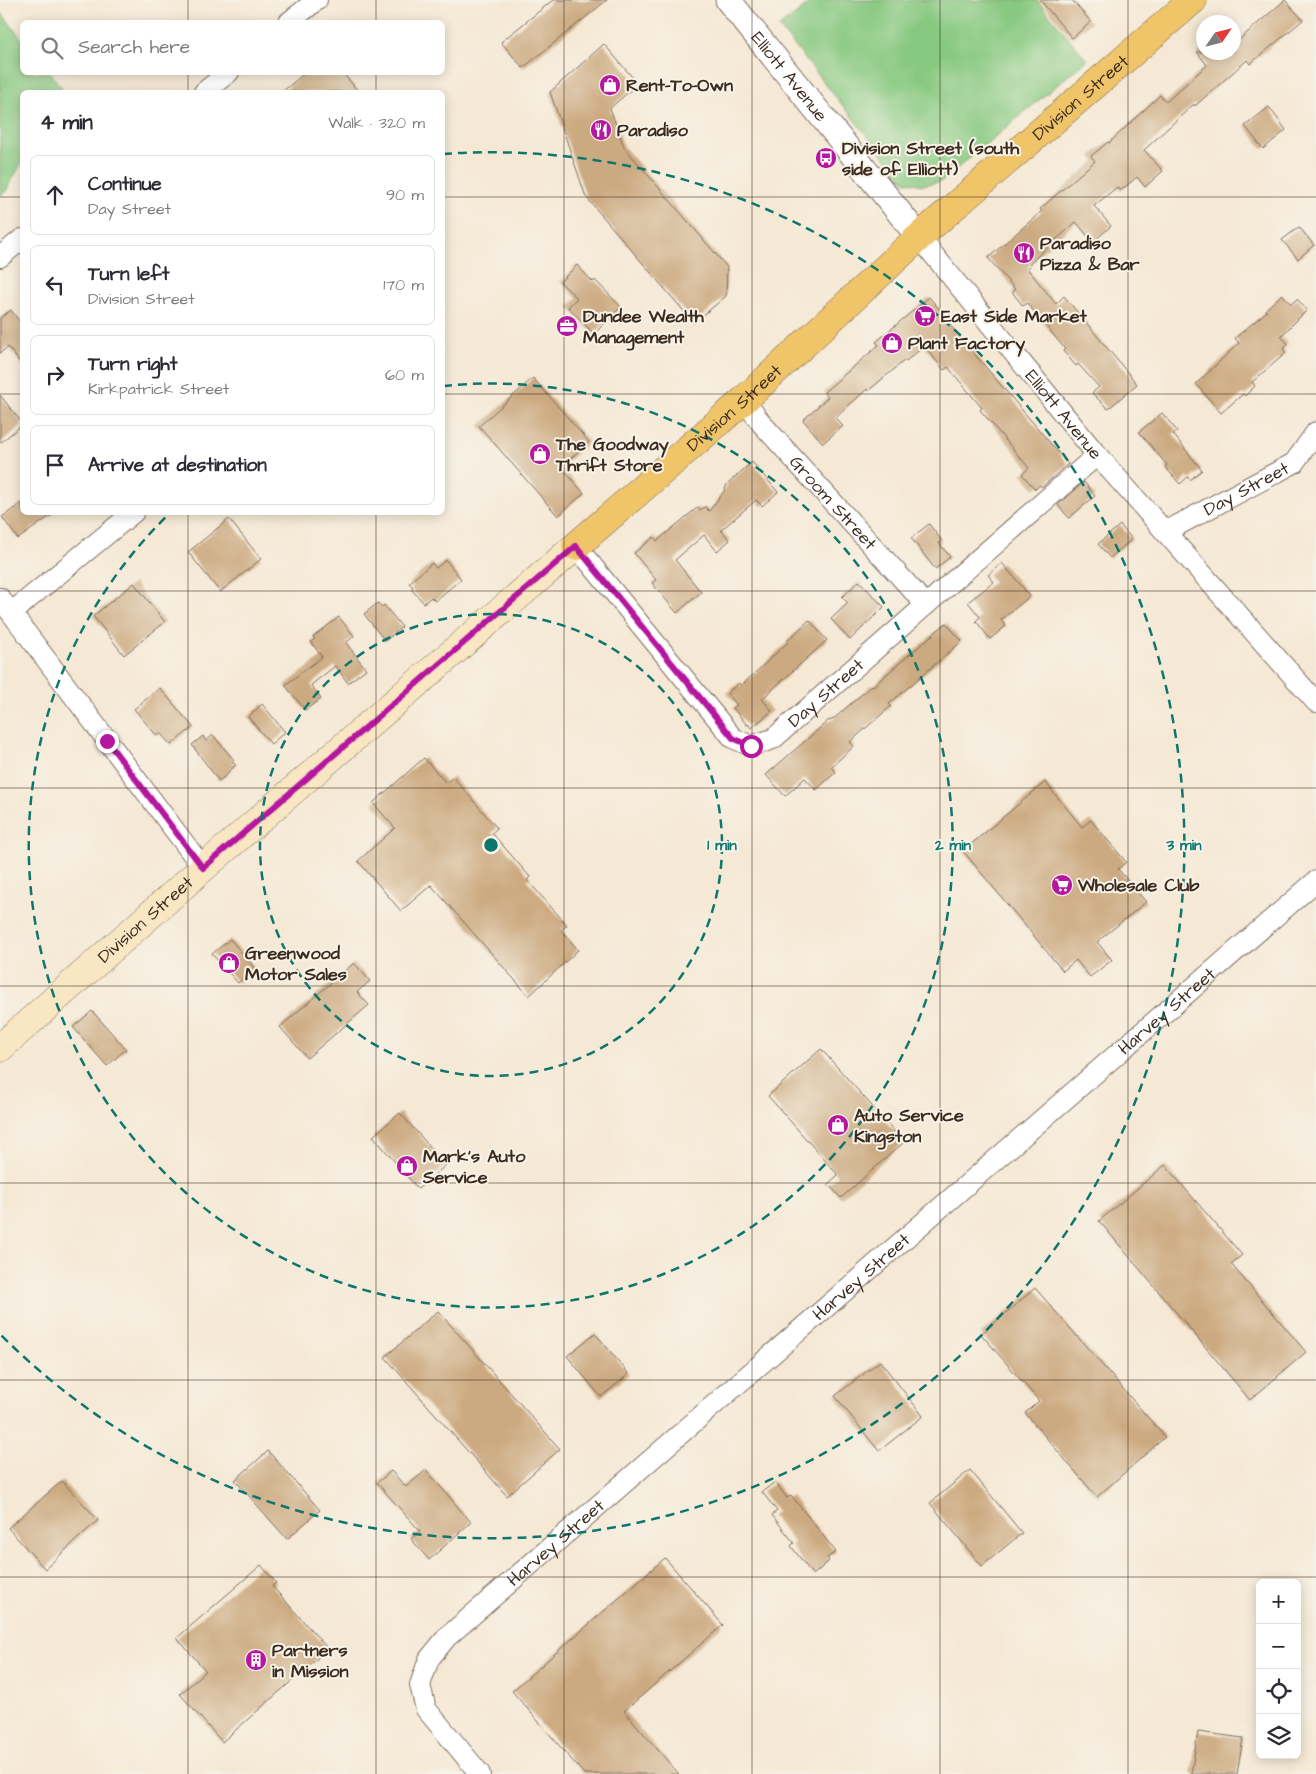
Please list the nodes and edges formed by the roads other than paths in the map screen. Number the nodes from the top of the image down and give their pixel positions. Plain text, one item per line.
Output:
1 (316, 0) edge
2 (728, 0) edge
3 (1193, 0) edge
4 (291, 20) edge
5 (225, 75) edge
6 (206, 90) edge
7 (919, 237) junction
8 (20, 241) edge
9 (0, 257) edge
10 (744, 400) junction
11 (1316, 432) edge
12 (1097, 455) junction
13 (130, 515) edge
14 (1165, 532) junction
15 (576, 546) junction
16 (926, 604) junction
17 (6, 605) edge
18 (1316, 702) edge
19 (203, 868) junction
20 (1316, 881) edge
21 (0, 1048) edge
22 (480, 1774) edge

1 - 4 street
2 - 7 street, Elliott Avenue
3 - 7 main road, Division Street
5 - 6 street
7 - 10 main road, Division Street
7 - 12 street, Elliott Avenue
8 - 9 street
10 - 15 main road, Division Street
10 - 16 street, Groom Street
11 - 14 street, Day Street
12 - 14 street, Elliott Avenue
12 - 16 street, Day Street
13 - 17 street
14 - 18 street, Elliott Avenue
15 - 16 street, Day Street
15 - 19 main road, Division Street
17 - 19 street
19 - 21 main road, Division Street
20 - 22 street, Harvey Street

